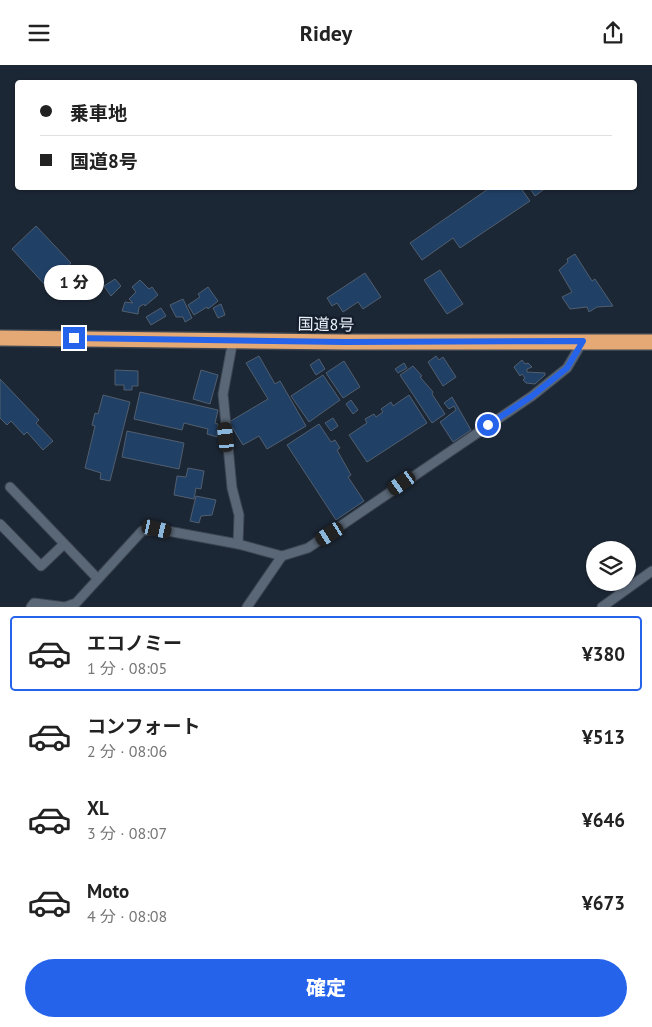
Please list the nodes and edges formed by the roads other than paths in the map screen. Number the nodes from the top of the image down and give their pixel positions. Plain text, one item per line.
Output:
1 (0, 338) edge
2 (234, 340) junction
3 (583, 341) junction
4 (652, 342) edge
5 (10, 487) dead end
6 (0, 523) edge
7 (64, 544) junction
8 (238, 544) junction
9 (282, 556) junction
10 (652, 571) edge
11 (98, 579) junction
12 (31, 607) edge
13 (247, 607) edge
14 (602, 607) edge

1 - 2 highway, 国道8号
2 - 3 highway, 国道8号
2 - 8 street
3 - 4 highway, 国道8号
3 - 9 street
5 - 7 street
6 - 7 street
7 - 11 street
8 - 9 street
8 - 11 street
9 - 13 street
10 - 14 street
11 - 12 street

